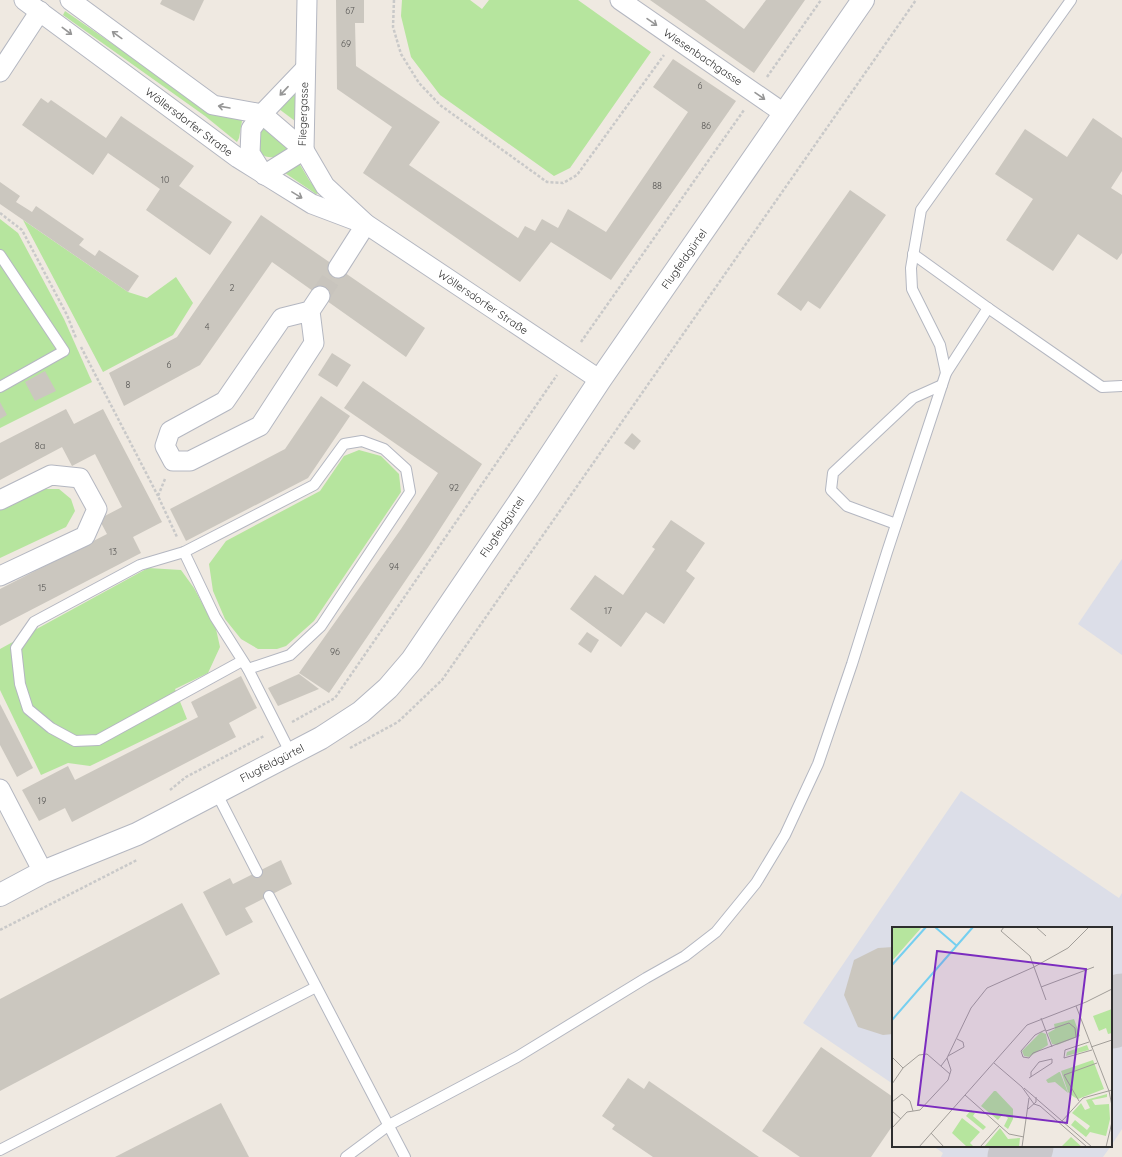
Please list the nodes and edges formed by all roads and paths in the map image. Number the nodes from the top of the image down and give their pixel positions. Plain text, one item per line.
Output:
1 (24, 0) edge
2 (70, 0) edge
3 (307, 0) edge
4 (394, 0) edge
5 (620, 0) edge
6 (820, 0) edge
7 (864, 0) edge
8 (1072, 0) edge
9 (40, 11) junction
10 (676, 38) junction
11 (305, 69) junction
12 (0, 72) edge
13 (756, 93) junction
14 (262, 114) junction
15 (785, 114) junction
16 (304, 150) junction
17 (264, 175) junction
18 (0, 213) edge
19 (366, 224) junction
20 (913, 254) junction
21 (0, 255) edge
22 (338, 268) tunnel mouth
23 (988, 308) junction
24 (583, 338) dead end
25 (946, 373) junction
26 (600, 380) junction
27 (942, 385) junction
28 (1122, 386) edge
29 (0, 387) edge
30 (173, 461) junction
31 (158, 496) junction
32 (0, 500) edge
33 (896, 524) junction
34 (184, 552) junction
35 (0, 576) edge
36 (245, 665) junction
37 (291, 754) junction
38 (0, 789) edge
39 (216, 792) junction
40 (43, 872) junction
41 (257, 872) dead end
42 (0, 895) edge
43 (269, 896) dead end
44 (316, 987) junction
45 (389, 1125) junction
46 (0, 1150) edge
47 (346, 1157) edge
48 (405, 1157) edge

1 - 9 street, Wöllersdorfer Straße
14 -> 2 street
3 - 11 street, Fliegergasse
4 - 10 path
5 -> 10 street, Wiesenbachgasse
6 - 13 path
7 - 15 street, Flugfeldgürtel
8 - 20 lane
9 - 12 street
9 -> 17 street, Wöllersdorfer Straße
10 - 13 street, Wiesenbachgasse
11 -> 14 street, Fliegergasse
11 - 16 street, Fliegergasse
13 -> 15 street, Wiesenbachgasse
13 - 24 path
14 - 16 street, Wöllersdorfer Straße
14 - 17 street, Fliegergasse
15 - 26 street, Flugfeldgürtel
16 - 17 street, Fliegergasse
16 - 19 street, Wöllersdorfer Straße
17 -> 19 street, Wöllersdorfer Straße
18 - 31 path
19 - 22 street
19 - 26 street, Wöllersdorfer Straße
20 - 23 lane
20 - 25 lane
21 - 29 lane
23 - 25 lane
23 - 28 lane
25 - 27 lane
26 - 37 street, Flugfeldgürtel
27 - 33 lane
27 - 33 lane
30 - 30 street
30 - 31 path
31 - 34 path
32 - 35 street
33 - 45 lane
34 - 36 lane
34 - 36 lane
34 - 36 lane
36 - 37 lane
37 - 39 street, Flugfeldgürtel
38 - 40 street
39 - 40 street, Flugfeldgürtel
39 - 41 lane
40 - 42 street, Flugfeldgürtel
43 - 44 lane
44 - 45 lane
44 - 46 lane
45 - 47 lane
45 - 48 lane

